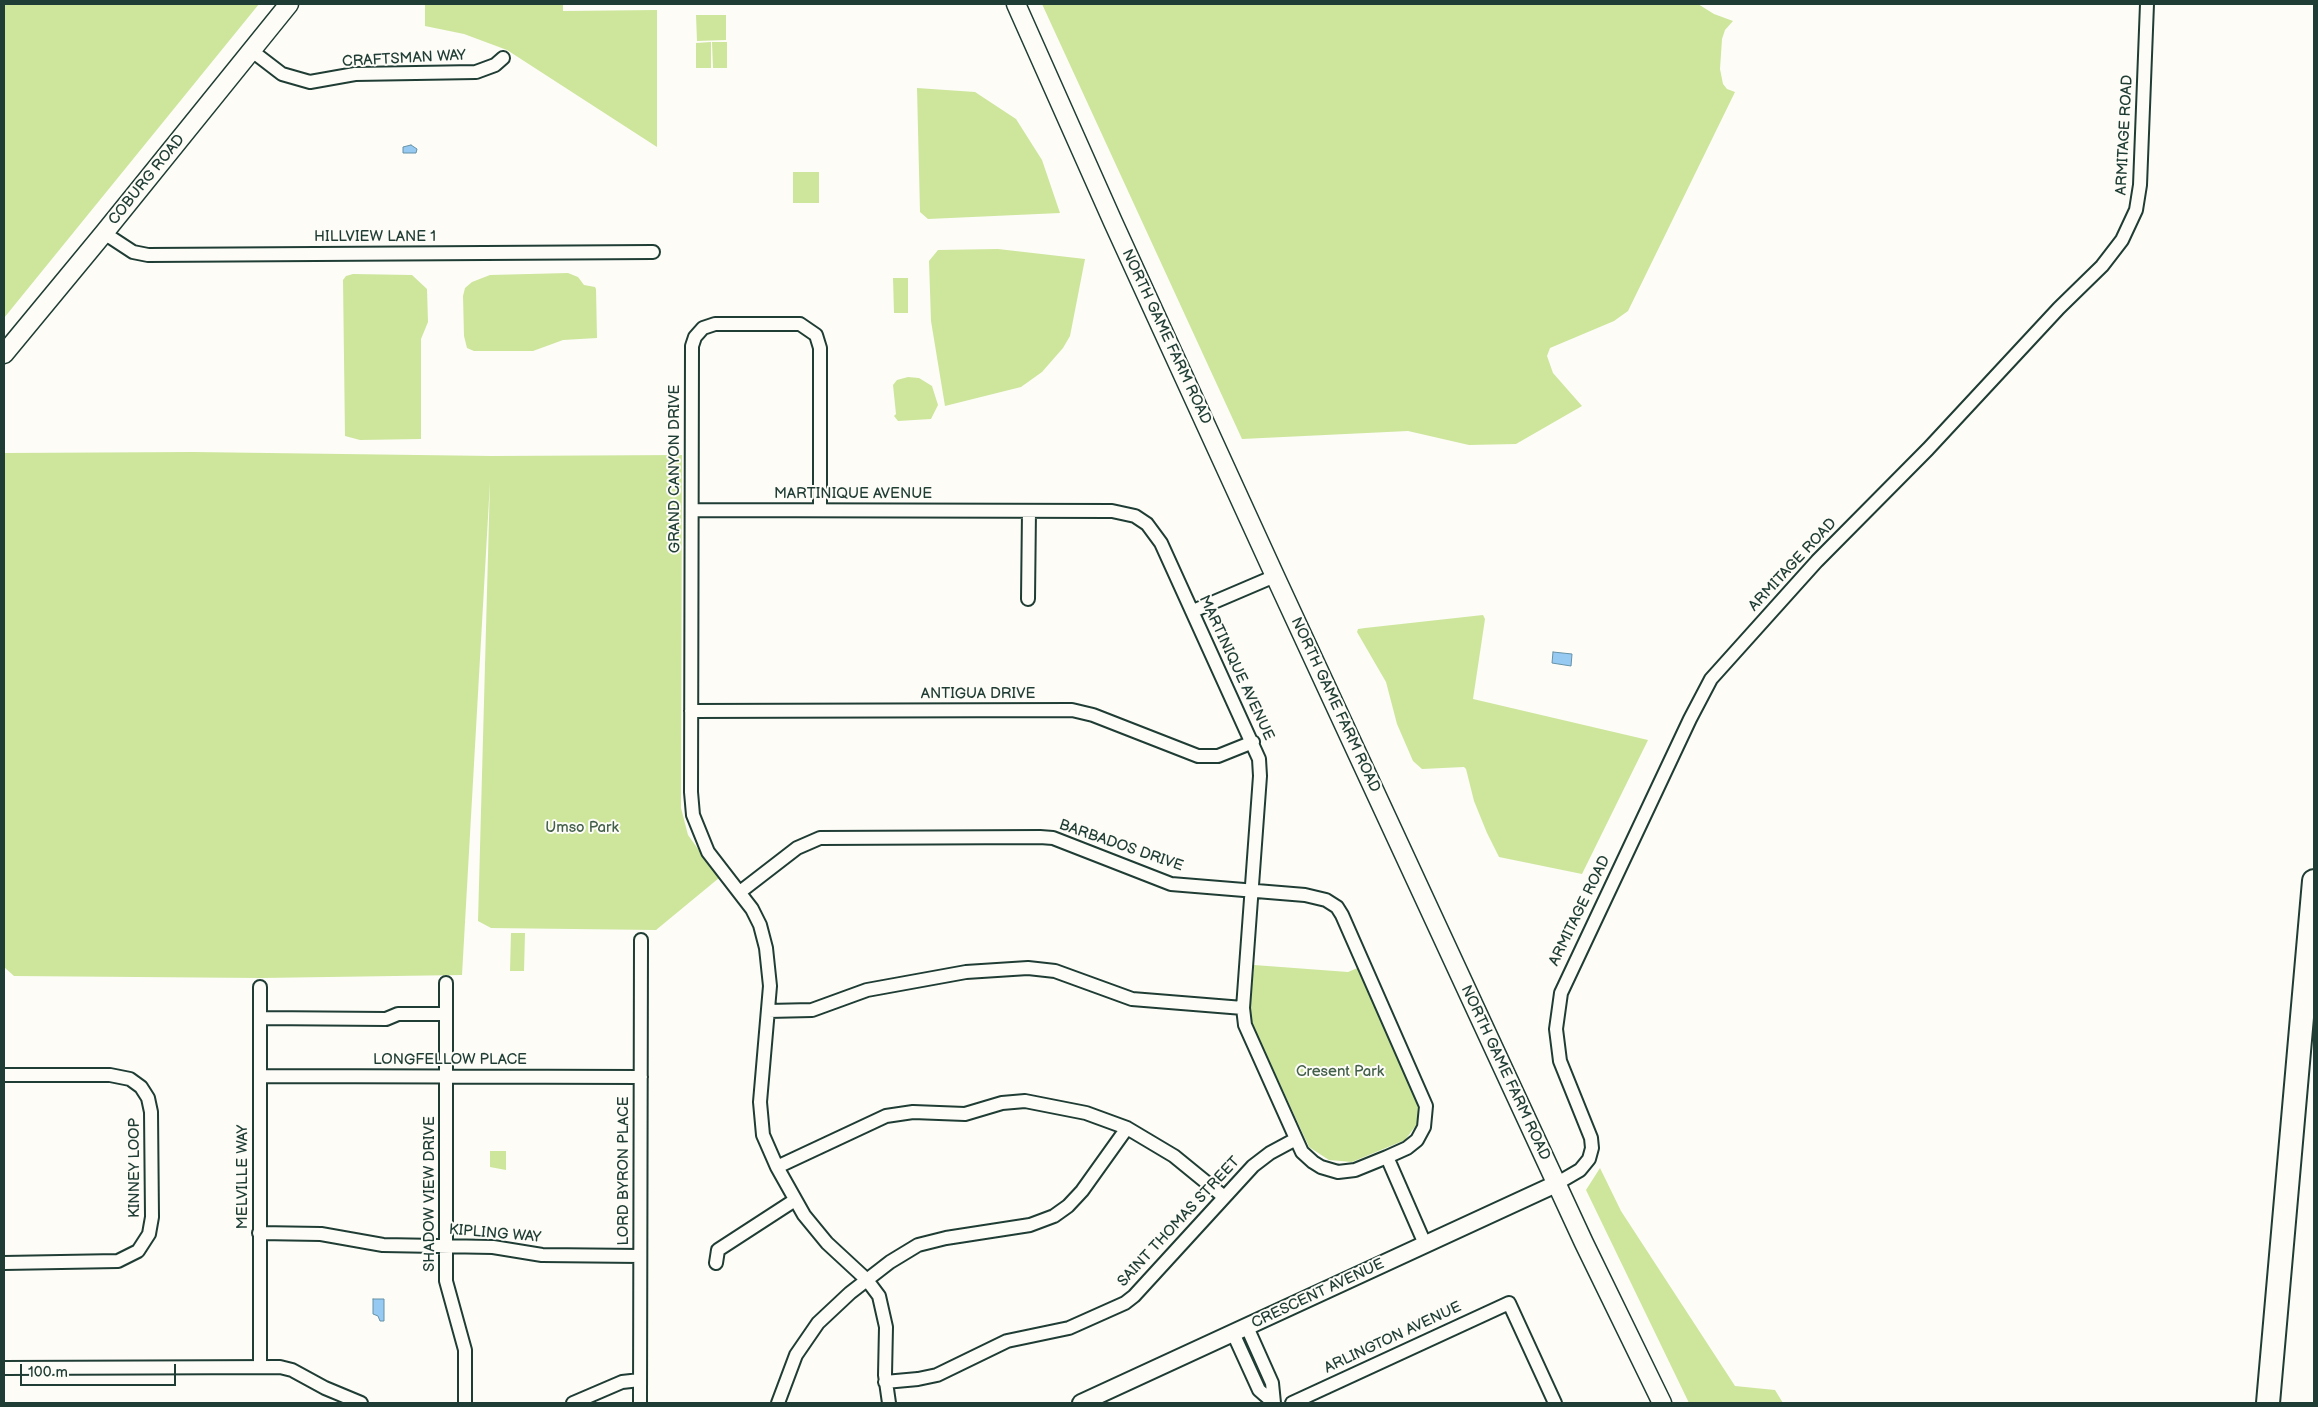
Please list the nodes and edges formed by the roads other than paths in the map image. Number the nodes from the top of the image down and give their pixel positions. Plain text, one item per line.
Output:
1 (289, 4) edge
2 (1016, 4) edge
3 (2147, 4) edge
4 (252, 51) junction
5 (503, 58) dead end
6 (104, 233) junction
7 (653, 252) dead end
8 (4, 354) edge
9 (692, 510) junction
10 (820, 510) junction
11 (1029, 511) junction
12 (1275, 576) junction
13 (1028, 599) dead end
14 (1193, 611) junction
15 (691, 711) junction
16 (1253, 742) junction
17 (2314, 882) edge
18 (1251, 890) junction
19 (740, 892) junction
20 (641, 940) dead end
21 (446, 982) dead end
22 (260, 987) dead end
23 (1243, 1008) junction
24 (768, 1011) junction
25 (446, 1014) junction
26 (260, 1018) junction
27 (4, 1075) edge
28 (260, 1076) junction
29 (446, 1076) junction
30 (641, 1077) junction
31 (1128, 1128) junction
32 (1296, 1139) junction
33 (1386, 1158) junction
34 (777, 1167) junction
35 (1556, 1184) junction
36 (1223, 1196) junction
37 (795, 1200) junction
38 (259, 1233) junction
39 (1424, 1244) junction
40 (446, 1245) junction
41 (640, 1256) junction
42 (4, 1263) edge
43 (716, 1263) dead end
44 (867, 1280) junction
45 (1240, 1330) junction
46 (260, 1367) junction
47 (4, 1368) edge
48 (640, 1380) junction
49 (885, 1382) junction
50 (361, 1403) edge
51 (465, 1403) edge
52 (573, 1403) edge
53 (640, 1403) edge
54 (778, 1403) edge
55 (889, 1403) edge
56 (1080, 1403) edge
57 (1274, 1403) edge
58 (1292, 1403) edge
59 (1554, 1403) edge
60 (1662, 1403) edge
61 (2268, 1403) edge

1 - 4 main road, COBURG ROAD
2 - 12 main road, NORTH GAME FARM ROAD
3 - 35 street, ARMITAGE ROAD
4 - 5 street, CRAFTSMAN WAY
4 - 6 main road, COBURG ROAD
6 - 7 street, HILLVIEW LANE 1
6 - 8 main road, COBURG ROAD
9 - 10 street, MARTINIQUE AVENUE
9 - 10 street, GRAND CANYON DRIVE
9 - 15 street, GRAND CANYON DRIVE
10 - 11 street, MARTINIQUE AVENUE
11 - 13 street
11 - 14 street, MARTINIQUE AVENUE
12 - 14 street
12 - 35 main road, NORTH GAME FARM ROAD
14 - 16 street, MARTINIQUE AVENUE
15 - 16 street, ANTIGUA DRIVE
15 - 19 street, GRAND CANYON DRIVE
16 - 18 street, MARTINIQUE AVENUE
17 - 61 highway
18 - 19 street, BARBADOS DRIVE
18 - 23 street, MARTINIQUE AVENUE
18 - 33 street, BARBADOS DRIVE
19 - 24 street, GRAND CANYON DRIVE
20 - 30 street, LORD BYRON PLACE
21 - 25 street, SHADOW VIEW DRIVE
22 - 26 street, MELVILLE WAY
23 - 24 street
23 - 32 street, MARTINIQUE AVENUE
24 - 34 street, GRAND CANYON DRIVE
25 - 26 street
25 - 29 street, SHADOW VIEW DRIVE
26 - 28 street, MELVILLE WAY
27 - 42 street, KINNEY LOOP
28 - 29 street, LONGFELLOW PLACE
28 - 38 street, MELVILLE WAY
29 - 30 street, LONGFELLOW PLACE
29 - 40 street, SHADOW VIEW DRIVE
30 - 41 street, LORD BYRON PLACE
31 - 34 street
31 - 36 street
31 - 44 street
32 - 33 street, MARTINIQUE AVENUE
32 - 36 street, SAINT THOMAS STREET
33 - 39 street
34 - 37 street, GRAND CANYON DRIVE
35 - 39 street, CRESCENT AVENUE
35 - 60 main road, NORTH GAME FARM ROAD
36 - 49 street, SAINT THOMAS STREET
37 - 43 street
37 - 44 street, GRAND CANYON DRIVE
38 - 40 street, KIPLING WAY
38 - 46 street, MELVILLE WAY
39 - 45 street, CRESCENT AVENUE
40 - 41 street, KIPLING WAY
40 - 51 street, SHADOW VIEW DRIVE
41 - 48 street, LORD BYRON PLACE
44 - 49 street, GRAND CANYON DRIVE
44 - 54 street
45 - 56 street, CRESCENT AVENUE
45 - 57 street
46 - 47 street
46 - 50 street
48 - 52 street
48 - 53 street, LORD BYRON PLACE
49 - 55 street, GRAND CANYON DRIVE
58 - 59 street, ARLINGTON AVENUE

